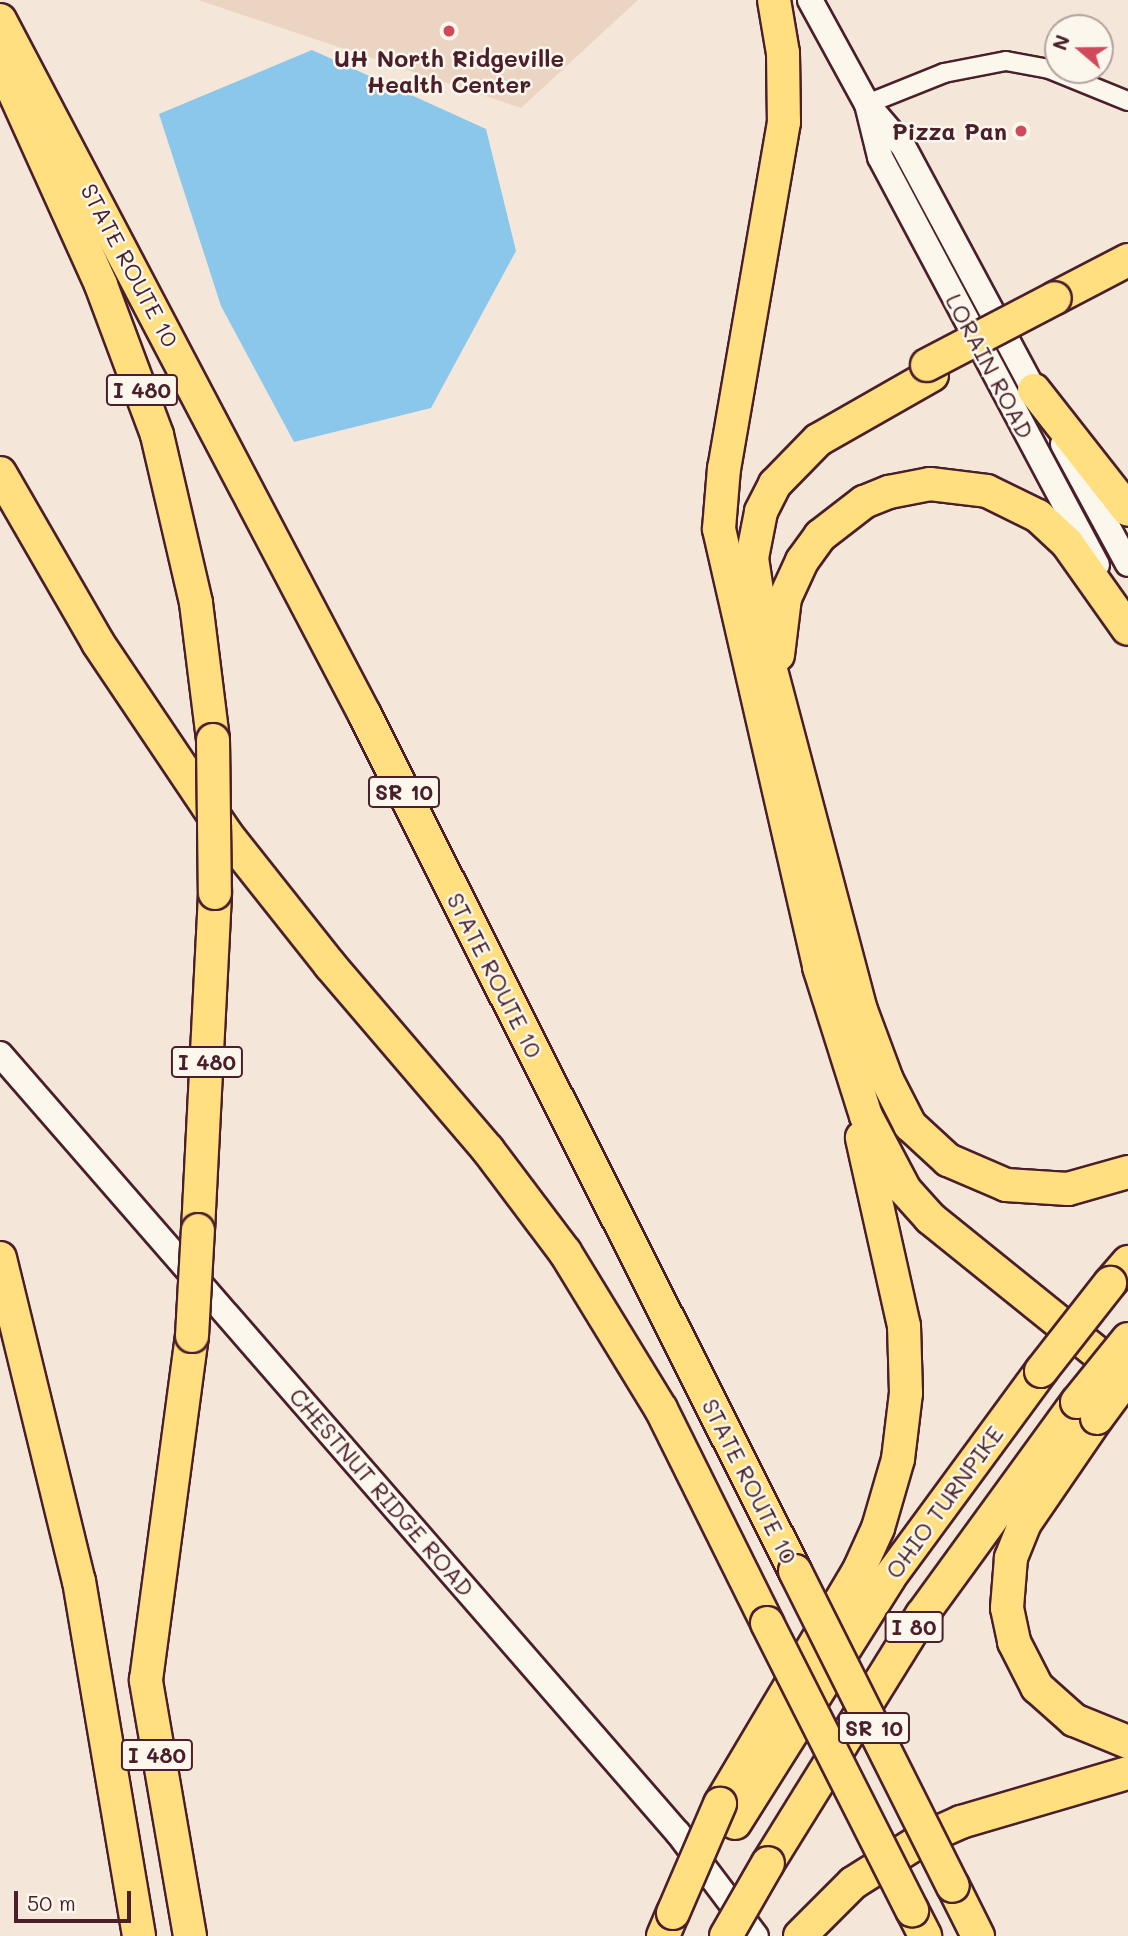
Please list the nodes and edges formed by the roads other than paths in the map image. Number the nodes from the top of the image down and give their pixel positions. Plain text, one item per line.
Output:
1 (774, 0) edge
2 (810, 0) edge
3 (0, 20) edge
4 (0, 61) edge
5 (1128, 101) edge
6 (867, 104) junction
7 (1128, 260) edge
8 (1128, 274) edge
9 (1057, 303) junction
10 (930, 370) junction
11 (1034, 390) junction
12 (0, 473) edge
13 (1128, 510) edge
14 (1128, 564) edge
15 (1128, 621) edge
16 (1128, 629) edge
17 (743, 632) junction
18 (785, 716) junction
19 (862, 1010) junction
20 (842, 1044) junction
21 (0, 1054) edge
22 (1128, 1172) edge
23 (0, 1258) edge
24 (1119, 1273) edge
25 (1128, 1339) edge
26 (1128, 1364) edge
27 (1128, 1377) edge
28 (1087, 1410) junction
29 (1128, 1742) edge
30 (1128, 1773) edge
31 (728, 1813) junction
32 (919, 1923) edge
33 (672, 1927) edge
34 (803, 1932) edge
35 (139, 1936) edge
36 (190, 1936) edge
37 (726, 1936) edge
38 (756, 1936) edge
39 (978, 1936) edge

1 - 17 highway
2 - 6 street, LORAIN ROAD
3 - 39 highway, STATE ROUTE 10 / SR 10, bridge
4 - 36 highway, I 480, bridge
5 - 6 street
6 - 11 street, LORAIN ROAD
6 - 15 street, LORAIN ROAD
7 - 9 highway
8 - 9 highway
9 - 10 highway, bridge
10 - 17 highway
10 - 18 highway
11 - 13 highway
11 - 14 street, LORAIN ROAD
12 - 32 highway, STATE ROUTE 10 / SR 10, bridge
16 - 18 highway
17 - 20 highway
18 - 19 highway
19 - 22 highway
19 - 26 highway
20 - 27 highway
20 - 31 highway
21 - 38 street, CHESTNUT RIDGE ROAD
23 - 35 highway, I 480
24 - 31 highway, OHIO TURNPIKE / I 80, bridge
25 - 28 highway, OHIO TURNPIKE / I 80, bridge
27 - 28 highway, bridge
28 - 29 highway
28 - 37 highway, OHIO TURNPIKE / I 80, bridge
30 - 34 highway
31 - 33 highway, OHIO TURNPIKE / I 80

